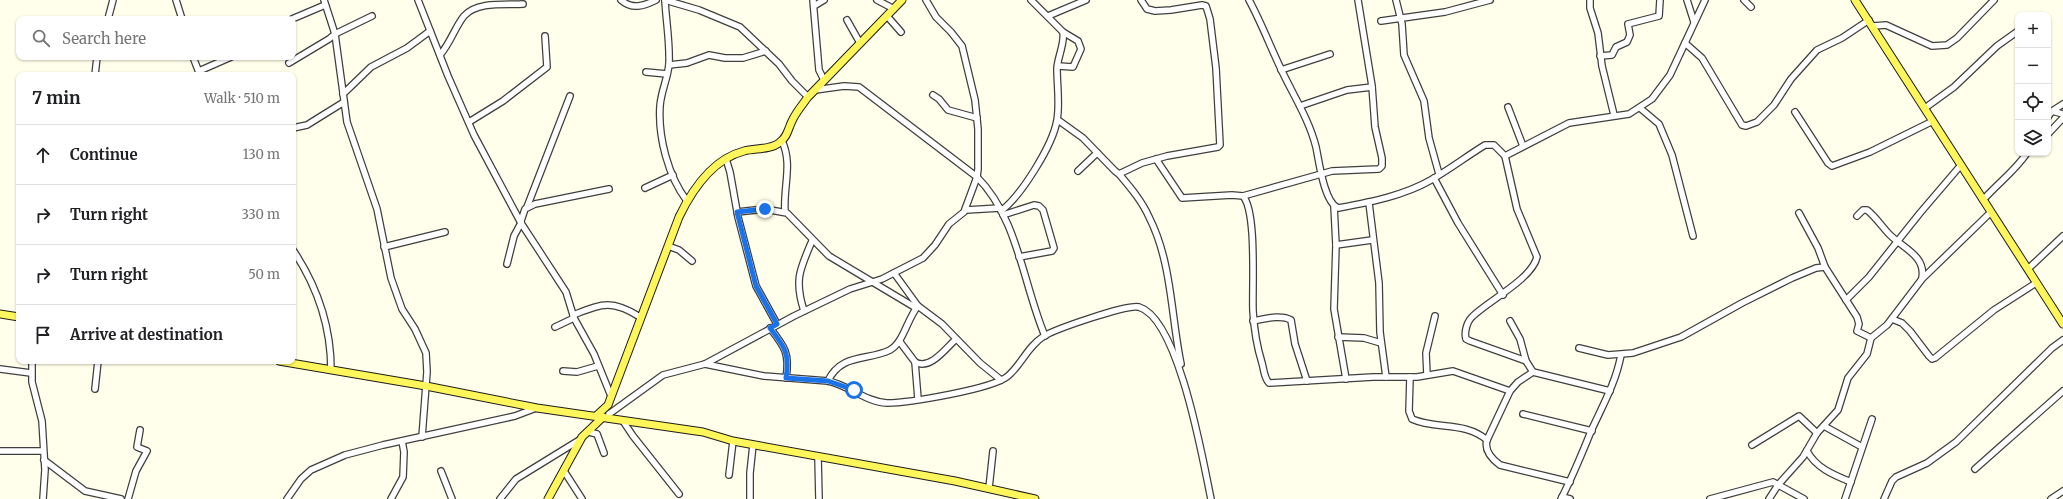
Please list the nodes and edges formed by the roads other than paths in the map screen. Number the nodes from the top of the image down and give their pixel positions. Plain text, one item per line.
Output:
1 (113, 0) edge
2 (176, 0) edge
3 (418, 0) edge
4 (621, 0) edge
5 (656, 0) edge
6 (665, 0) edge
7 (824, 0) edge
8 (876, 0) edge
9 (902, 0) edge
10 (926, 0) edge
11 (1031, 0) edge
12 (1086, 0) edge
13 (1141, 0) edge
14 (1249, 0) edge
15 (1358, 0) edge
16 (1396, 0) edge
17 (1490, 0) edge
18 (1590, 0) edge
19 (1660, 0) edge
20 (1687, 0) edge
21 (1705, 0) edge
22 (1744, 0) edge
23 (1855, 0) edge
24 (1994, 0) edge
25 (324, 2) edge
26 (1474, 2) edge
27 (813, 3) edge
28 (524, 4) dead end
29 (1751, 8) dead end
30 (890, 13) junction
31 (109, 16) edge
32 (181, 16) edge
33 (372, 16) dead end
34 (1048, 16) junction
35 (296, 17) edge
36 (1401, 19) junction
37 (848, 20) dead end
38 (1381, 20) dead end
39 (1694, 22) junction
40 (1871, 23) junction
41 (430, 31) junction
42 (901, 32) dead end
43 (1063, 32) junction
44 (2015, 33) edge
45 (335, 34) junction
46 (545, 36) dead end
47 (860, 43) junction
48 (1685, 43) junction
49 (766, 51) junction
50 (1330, 54) dead end
51 (440, 55) junction
52 (1600, 56) junction
53 (97, 60) edge
54 (194, 60) edge
55 (225, 60) edge
56 (296, 60) edge
57 (296, 60) edge
58 (289, 64) dead end
59 (669, 65) junction
60 (1058, 66) junction
61 (1281, 70) junction
62 (96, 72) edge
63 (200, 72) edge
64 (202, 72) edge
65 (646, 72) dead end
66 (668, 74) junction
67 (824, 80) junction
68 (1372, 86) junction
69 (815, 90) junction
70 (342, 94) junction
71 (933, 95) dead end
72 (570, 96) dead end
73 (808, 97) junction
74 (344, 102) junction
75 (2063, 104) edge
76 (1300, 106) junction
77 (1508, 107) dead end
78 (1640, 108) junction
79 (1925, 108) junction
80 (2052, 111) joint
81 (1795, 112) dead end
82 (2063, 114) edge
83 (1614, 116) junction
84 (977, 118) junction
85 (2063, 118) edge
86 (1058, 120) junction
87 (1933, 121) junction
88 (469, 122) junction
89 (296, 127) edge
90 (2051, 131) edge
91 (782, 141) junction
92 (1524, 146) junction
93 (1097, 153) junction
94 (1505, 156) junction
95 (2025, 156) edge
96 (726, 159) junction
97 (1156, 159) junction
98 (1961, 166) junction
99 (1078, 171) dead end
100 (1119, 174) junction
101 (1322, 174) junction
102 (1439, 174) junction
103 (673, 175) junction
104 (977, 177) junction
105 (1434, 178) junction
106 (645, 188) dead end
107 (609, 189) dead end
108 (1243, 196) junction
109 (1983, 200) junction
110 (687, 201) junction
111 (1369, 203) junction
112 (1334, 206) junction
113 (527, 207) junction
114 (966, 210) junction
115 (737, 212) junction
116 (785, 212) junction
117 (1001, 212) junction
118 (1991, 212) junction
119 (1799, 213) dead end
120 (1857, 216) dead end
121 (521, 222) junction
122 (445, 232) dead end
123 (1693, 236) dead end
124 (2063, 236) edge
125 (812, 240) junction
126 (1372, 240) junction
127 (1897, 241) junction
128 (1336, 245) junction
129 (668, 246) junction
130 (384, 247) junction
131 (296, 255) edge
132 (1019, 258) junction
133 (692, 260) dead end
134 (508, 264) dead end
135 (1824, 267) junction
136 (2028, 269) junction
137 (894, 273) junction
138 (1922, 279) junction
139 (875, 282) junction
140 (2036, 283) junction
141 (1503, 295) junction
142 (1846, 300) junction
143 (917, 307) junction
144 (804, 311) junction
145 (0, 314) edge
146 (1434, 316) dead end
147 (16, 317) edge
148 (573, 317) junction
149 (640, 317) junction
150 (1892, 319) junction
151 (1254, 320) junction
152 (1510, 321) dead end
153 (777, 324) junction
154 (2063, 324) edge
155 (555, 327) dead end
156 (770, 328) junction
157 (1044, 336) junction
158 (1338, 337) junction
159 (1871, 338) junction
160 (956, 339) junction
161 (2063, 340) edge
162 (900, 342) junction
163 (1381, 343) junction
164 (1579, 348) dead end
165 (1621, 355) junction
166 (1526, 361) junction
167 (915, 362) junction
168 (32, 364) edge
169 (98, 364) edge
170 (296, 364) edge
171 (705, 364) junction
172 (598, 366) junction
173 (0, 369) edge
174 (331, 370) junction
175 (563, 371) dead end
176 (1532, 372) junction
177 (31, 373) junction
178 (1427, 375) junction
179 (1386, 377) junction
180 (1410, 377) junction
181 (786, 378) junction
182 (1183, 378) junction
183 (1346, 379) junction
184 (1001, 380) junction
185 (828, 381) junction
186 (1307, 381) junction
187 (426, 386) junction
188 (95, 389) dead end
189 (1510, 391) junction
190 (1610, 391) junction
191 (2063, 391) edge
192 (611, 396) junction
193 (918, 400) junction
194 (608, 405) junction
195 (537, 408) junction
196 (1523, 414) dead end
197 (602, 417) junction
198 (1872, 419) dead end
199 (624, 421) junction
200 (1824, 426) junction
201 (140, 430) dead end
202 (1592, 431) junction
203 (589, 432) junction
204 (1817, 434) junction
205 (422, 437) junction
206 (582, 438) junction
207 (1487, 440) junction
208 (402, 441) junction
209 (733, 441) junction
210 (753, 445) junction
211 (1752, 445) dead end
212 (1862, 447) junction
213 (0, 451) edge
214 (42, 451) junction
215 (993, 451) dead end
216 (1807, 451) junction
217 (604, 453) dead end
218 (818, 457) junction
219 (44, 460) junction
220 (1975, 469) dead end
221 (441, 471) dead end
222 (564, 471) junction
223 (729, 475) dead end
224 (1570, 482) junction
225 (1851, 482) junction
226 (1778, 485) junction
227 (989, 488) junction
228 (2063, 491) edge
229 (679, 494) dead end
230 (1561, 498) edge
231 (43, 499) edge
232 (121, 499) edge
233 (128, 499) edge
234 (287, 499) edge
235 (391, 499) edge
236 (452, 499) edge
237 (500, 499) edge
238 (548, 499) edge
239 (582, 499) edge
240 (750, 499) edge
241 (819, 499) edge
242 (1031, 499) edge
243 (1210, 499) edge
244 (1570, 499) edge
245 (1710, 499) edge
246 (1769, 499) edge
247 (1804, 499) edge
248 (1845, 499) edge
249 (1884, 499) edge
250 (2051, 499) edge

1 - 31 street
2 - 32 street
3 - 41 street
4 - 5 street
6 - 49 street
6 - 59 street
7 - 27 street
8 - 30 street
9 - 30 main road
10 - 84 street
11 - 34 street
12 - 34 street
13 - 97 street
14 - 61 street
15 - 68 street
16 - 36 street
17 - 26 street
18 - 52 street
19 - 52 street
20 - 39 street
21 - 39 street
22 - 29 street
23 - 40 main road
24 - 40 street
25 - 35 street
25 - 45 street
26 - 36 street
27 - 67 street
28 - 51 street
30 - 42 street
30 - 47 main road
33 - 45 street
34 - 43 street
36 - 38 street
36 - 102 street
37 - 47 street
39 - 48 street
40 - 48 street
40 - 79 main road
41 - 51 street
41 - 70 street
43 - 60 street
43 - 60 street
44 - 79 street
45 - 56 street
45 - 70 street
46 - 88 street
47 - 67 main road
48 - 78 street
49 - 59 street
49 - 73 street
50 - 61 street
51 - 88 street
52 - 83 street
53 - 62 street
54 - 63 street
55 - 64 street
57 - 58 street
59 - 66 street
60 - 86 street
61 - 76 street
65 - 66 street
66 - 103 street
67 - 69 main road
68 - 76 street
68 - 101 street
69 - 73 main road
69 - 104 street
70 - 74 street
71 - 84 street
72 - 113 street
73 - 91 main road
74 - 89 street
74 - 130 street
75 - 80 street
76 - 101 street
77 - 92 street
78 - 83 street
78 - 123 street
79 - 87 main road
80 - 82 street
81 - 87 street
83 - 92 street
84 - 104 street
85 - 90 street
86 - 93 street
86 - 117 street
87 - 98 main road
88 - 121 street
91 - 96 main road
91 - 116 street
92 - 94 street
93 - 99 street
93 - 100 street
94 - 102 street
94 - 141 street
95 - 109 street
96 - 110 main road
96 - 115 street
97 - 100 street
97 - 108 street
98 - 109 main road
98 - 127 street
100 - 182 street
101 - 108 street
101 - 112 street
102 - 105 street
103 - 106 street
103 - 110 street
104 - 114 street
104 - 117 street
105 - 111 street
105 - 141 street
107 - 113 street
108 - 151 street
109 - 118 main road
110 - 129 main road
111 - 112 street
111 - 126 street
112 - 128 street
113 - 121 street
114 - 117 street
114 - 137 street
115 - 116 street
115 - 153 street
116 - 125 street
117 - 132 street
117 - 132 street
118 - 136 main road
118 - 138 street
119 - 135 street
120 - 127 street
121 - 134 street
121 - 148 street
122 - 130 street
124 - 136 street
125 - 139 street
125 - 144 street
126 - 128 street
126 - 163 street
127 - 138 street
127 - 142 street
128 - 158 street
129 - 133 street
129 - 149 main road
130 - 187 street
131 - 174 street
132 - 157 street
135 - 142 street
135 - 165 street
136 - 140 main road
137 - 139 street
137 - 143 street
138 - 150 street
139 - 143 street
139 - 144 street
140 - 150 street
140 - 154 main road
141 - 166 street
142 - 159 street
143 - 160 street
143 - 162 street
144 - 153 street
145 - 147 main road
146 - 178 street
148 - 149 street
148 - 155 street
148 - 172 street
149 - 192 main road
150 - 159 street
151 - 186 street
151 - 186 street
152 - 166 street
153 - 156 street
156 - 171 street
156 - 181 street
157 - 182 street
157 - 184 street
158 - 163 street
158 - 183 street
159 - 200 street
160 - 167 street
160 - 184 street
161 - 249 street
162 - 167 street
162 - 185 street
163 - 179 street
164 - 165 street
165 - 190 street
166 - 176 street
167 - 193 street
168 - 177 street
169 - 188 street
170 - 174 main road
171 - 181 street
171 - 197 street
172 - 175 street
172 - 192 street
173 - 177 street
174 - 187 main road
176 - 189 street
176 - 190 street
177 - 214 street
178 - 180 street
178 - 189 street
179 - 180 street
179 - 183 street
180 - 207 street
181 - 185 street
182 - 243 street
183 - 186 street
184 - 193 street
185 - 193 street
187 - 195 main road
187 - 205 street
189 - 207 street
190 - 202 street
191 - 220 street
192 - 194 main road
194 - 197 main road
194 - 197 main road
195 - 197 main road
195 - 205 street
196 - 202 street
197 - 199 main road
197 - 203 main road
197 - 203 main road
198 - 212 street
199 - 209 main road
199 - 229 street
200 - 204 street
200 - 212 street
201 - 233 street
202 - 224 street
203 - 206 main road
203 - 217 street
204 - 211 street
204 - 216 street
205 - 208 street
206 - 222 main road
206 - 237 street
207 - 224 street
208 - 234 street
208 - 235 street
209 - 210 main road
209 - 223 street
210 - 218 main road
210 - 240 street
212 - 225 street
213 - 214 street
214 - 219 street
215 - 227 street
216 - 225 street
216 - 226 street
218 - 227 main road
218 - 241 street
219 - 231 street
219 - 232 street
221 - 236 street
222 - 238 main road
222 - 239 street
224 - 230 street
225 - 248 street
226 - 245 street
226 - 246 street
226 - 247 street
227 - 242 main road
228 - 250 street
230 - 244 street

